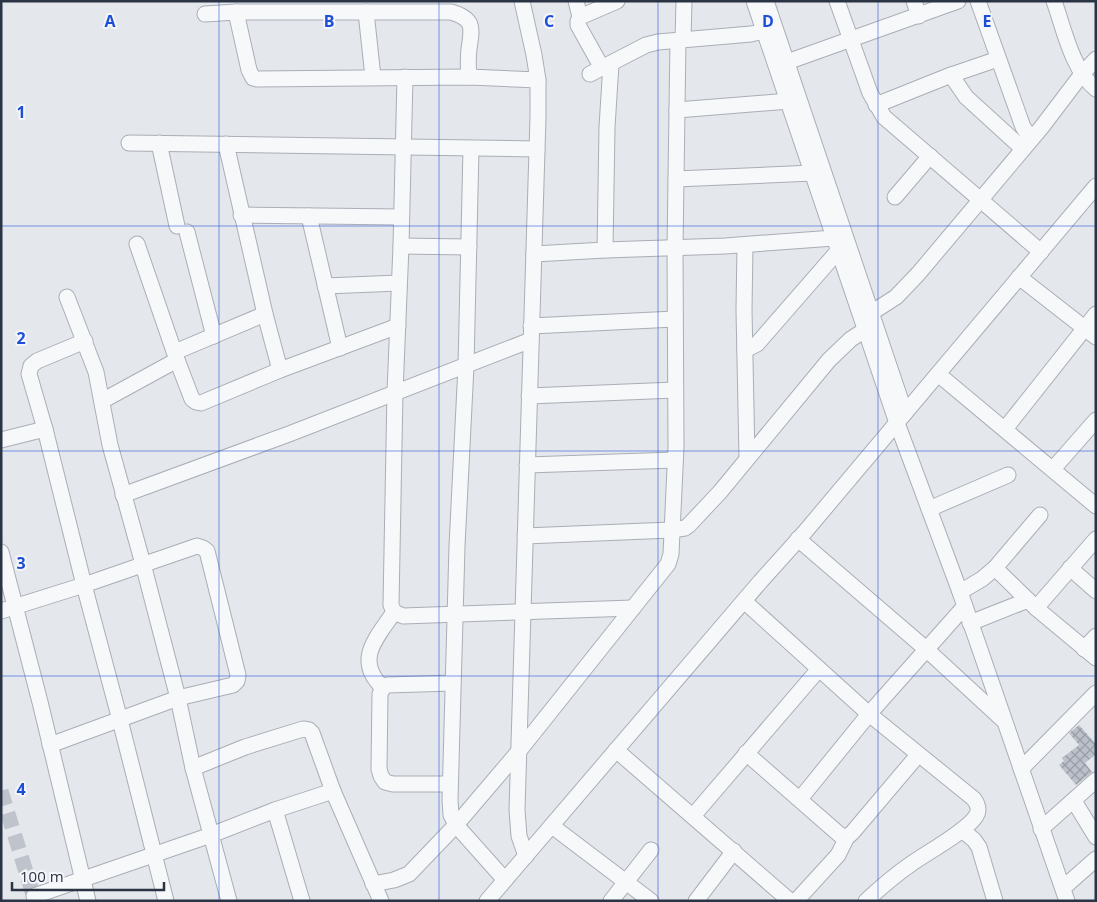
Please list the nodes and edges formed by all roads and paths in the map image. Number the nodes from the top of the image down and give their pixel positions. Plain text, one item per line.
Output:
1 (522, 1) edge
2 (576, 1) edge
3 (617, 1) edge
4 (684, 1) edge
5 (754, 1) edge
6 (766, 1) edge
7 (838, 1) edge
8 (958, 1) edge
9 (978, 1) edge
10 (1054, 1) edge
11 (916, 8) edge
12 (236, 12) junction
13 (366, 12) junction
14 (205, 14) dead end
15 (580, 17) junction
16 (770, 30) junction
17 (680, 40) junction
18 (851, 40) junction
19 (998, 59) junction
20 (1096, 59) edge
21 (787, 62) junction
22 (601, 69) junction
23 (1082, 74) junction
24 (951, 75) junction
25 (373, 77) junction
26 (405, 77) junction
27 (468, 77) junction
28 (538, 80) junction
29 (1096, 89) edge
30 (789, 101) junction
31 (876, 105) junction
32 (677, 110) junction
33 (129, 143) dead end
34 (159, 143) junction
35 (226, 144) junction
36 (1027, 144) junction
37 (402, 147) junction
38 (471, 149) junction
39 (537, 149) junction
40 (930, 156) junction
41 (813, 173) junction
42 (676, 179) junction
43 (1096, 186) edge
44 (895, 197) dead end
45 (980, 199) junction
46 (241, 215) junction
47 (309, 216) junction
48 (401, 217) junction
49 (137, 244) dead end
50 (745, 245) junction
51 (836, 245) junction
52 (401, 246) junction
53 (469, 247) junction
54 (675, 248) junction
55 (605, 250) junction
56 (1041, 252) junction
57 (534, 254) junction
58 (1020, 277) junction
59 (399, 284) junction
60 (325, 286) junction
61 (66, 296) dead end
62 (265, 314) junction
63 (1096, 314) edge
64 (675, 319) junction
65 (871, 323) junction
66 (398, 326) junction
67 (531, 333) junction
68 (1090, 333) edge
69 (214, 336) junction
70 (85, 341) junction
71 (340, 348) junction
72 (745, 350) junction
73 (176, 356) junction
74 (466, 366) junction
75 (280, 370) junction
76 (938, 374) junction
77 (675, 390) junction
78 (395, 392) junction
79 (529, 396) junction
80 (102, 401) junction
81 (901, 418) junction
82 (1096, 420) edge
83 (45, 429) junction
84 (1006, 429) junction
85 (1, 440) edge
86 (747, 458) junction
87 (675, 460) junction
88 (527, 465) junction
89 (1053, 470) junction
90 (1008, 475) dead end
91 (123, 495) junction
92 (1096, 506) edge
93 (929, 509) junction
94 (1040, 515) dead end
95 (671, 530) junction
96 (525, 536) junction
97 (798, 539) junction
98 (1096, 539) edge
99 (1, 552) edge
100 (143, 564) junction
101 (996, 568) junction
102 (1070, 568) junction
103 (84, 585) junction
104 (1096, 591) edge
105 (962, 599) junction
106 (744, 601) junction
107 (1032, 604) junction
108 (633, 608) junction
109 (8, 609) edge
110 (394, 612) junction
111 (523, 612) junction
112 (456, 614) junction
113 (970, 623) junction
114 (1096, 636) edge
115 (926, 649) junction
116 (1090, 653) edge
117 (819, 669) junction
118 (453, 683) junction
119 (382, 688) junction
120 (1096, 693) edge
121 (178, 698) junction
122 (869, 714) junction
123 (120, 720) junction
124 (1004, 721) junction
125 (50, 745) junction
126 (616, 750) junction
127 (519, 751) junction
128 (746, 753) junction
129 (918, 755) junction
130 (194, 768) junction
131 (1021, 769) junction
132 (1096, 780) edge
133 (450, 784) junction
134 (334, 791) junction
135 (800, 799) junction
136 (1074, 801) junction
137 (275, 810) junction
138 (693, 816) junction
139 (456, 825) junction
140 (552, 826) junction
141 (1041, 829) junction
142 (962, 830) junction
143 (211, 835) junction
144 (847, 836) junction
145 (1096, 837) edge
146 (651, 850) dead end
147 (734, 851) junction
148 (154, 855) junction
149 (526, 856) junction
150 (1096, 859) edge
151 (83, 879) junction
152 (505, 880) junction
153 (626, 882) junction
154 (373, 884) junction
155 (1065, 894) edge
156 (34, 896) dead end
157 (380, 900) edge
158 (88, 901) edge
159 (166, 901) edge
160 (229, 901) edge
161 (302, 901) edge
162 (487, 901) edge
163 (611, 901) edge
164 (651, 901) edge
165 (696, 901) edge
166 (790, 901) edge
167 (796, 901) edge
168 (866, 901) edge
169 (994, 901) edge

1 - 28 street
2 - 15 street
3 - 15 street
4 - 17 street
5 - 16 street
6 - 16 street
7 - 18 street
8 - 11 street
9 - 19 street
10 - 23 street
11 - 18 street
12 - 13 street
12 - 14 street
12 - 25 street
13 - 25 street
13 - 27 street
15 - 22 street
16 - 17 street
16 - 21 street
16 - 30 street
17 - 22 street
17 - 32 street
18 - 21 street
18 - 31 street
19 - 24 street
19 - 36 street
20 - 23 street
21 - 65 street
22 - 55 street
23 - 29 street
23 - 36 street
24 - 31 street
24 - 36 street
25 - 26 street
26 - 27 street
26 - 37 street
27 - 28 street
28 - 39 street
30 - 32 street
30 - 41 street
31 - 40 street
32 - 42 street
33 - 34 street
34 - 35 street
34 - 69 street
35 - 37 street
35 - 46 street
36 - 45 street
37 - 38 street
37 - 48 street
38 - 39 street
38 - 53 street
39 - 57 street
40 - 44 street
40 - 45 street
41 - 42 street
41 - 51 street
42 - 54 street
43 - 56 street
45 - 56 street
45 - 65 street
46 - 47 street
46 - 62 street
47 - 48 street
47 - 60 street
48 - 52 street
49 - 73 street
50 - 51 street
50 - 54 street
50 - 72 street
51 - 65 street
51 - 72 street
52 - 53 street
52 - 59 street
53 - 74 street
54 - 55 street
54 - 64 street
55 - 57 street
56 - 58 street
57 - 67 street
58 - 68 street
58 - 76 street
59 - 60 street
59 - 66 street
60 - 71 street
61 - 70 street
62 - 69 street
62 - 75 street
63 - 68 street
64 - 67 street
64 - 77 street
65 - 81 street
65 - 86 street
66 - 71 street
66 - 78 street
67 - 74 street
67 - 79 street
68 - 84 street
69 - 73 street
70 - 80 street
70 - 83 street
71 - 75 street
72 - 86 street
73 - 75 street
73 - 80 street
74 - 78 street
74 - 112 street
76 - 81 street
76 - 84 street
77 - 79 street
77 - 87 street
78 - 91 street
78 - 110 street
79 - 88 street
80 - 91 street
81 - 93 street
81 - 97 street
82 - 89 street
83 - 85 street
83 - 103 street
84 - 89 street
86 - 95 street
87 - 88 street
87 - 95 street
88 - 96 street
89 - 92 street
90 - 93 street
91 - 100 street
93 - 105 street
94 - 101 street
95 - 96 street
95 - 108 street
96 - 111 street
97 - 106 street
97 - 115 street
98 - 102 street
99 - 109 street
100 - 103 street
100 - 121 street
100 - 121 street
101 - 105 street
101 - 107 street
102 - 104 street
102 - 107 street
103 - 109 street
103 - 123 street
105 - 113 street
105 - 115 street
106 - 117 street
106 - 126 street
107 - 113 street
107 - 116 street
108 - 111 street
108 - 127 street
109 - 125 street
110 - 112 street
110 - 119 street
111 - 112 street
111 - 127 street
112 - 118 street
113 - 124 street
114 - 116 street
115 - 122 street
115 - 124 street
117 - 122 street
117 - 128 street
118 - 119 street
118 - 133 street
119 - 133 street
120 - 131 street
121 - 123 street
121 - 130 street
122 - 129 street
122 - 135 street
123 - 125 street
123 - 148 street
124 - 131 street
125 - 151 street
126 - 138 street
126 - 140 street
127 - 139 street
127 - 149 street
128 - 135 street
128 - 138 street
129 - 142 street
129 - 144 street
130 - 134 street
130 - 143 street
131 - 141 street
132 - 136 street
133 - 139 street
134 - 137 street
134 - 154 street
135 - 144 street
136 - 141 street
136 - 145 street
137 - 143 street
137 - 161 street
138 - 147 street
139 - 152 street
139 - 154 street
140 - 149 street
140 - 153 street
141 - 155 street
142 - 168 street
142 - 169 street
143 - 148 street
143 - 160 street
144 - 167 street
146 - 153 street
147 - 165 street
147 - 166 street
148 - 151 street
148 - 159 street
149 - 152 street
150 - 155 street
151 - 156 street
151 - 158 street
152 - 162 street
153 - 163 street
153 - 164 street
154 - 157 street

